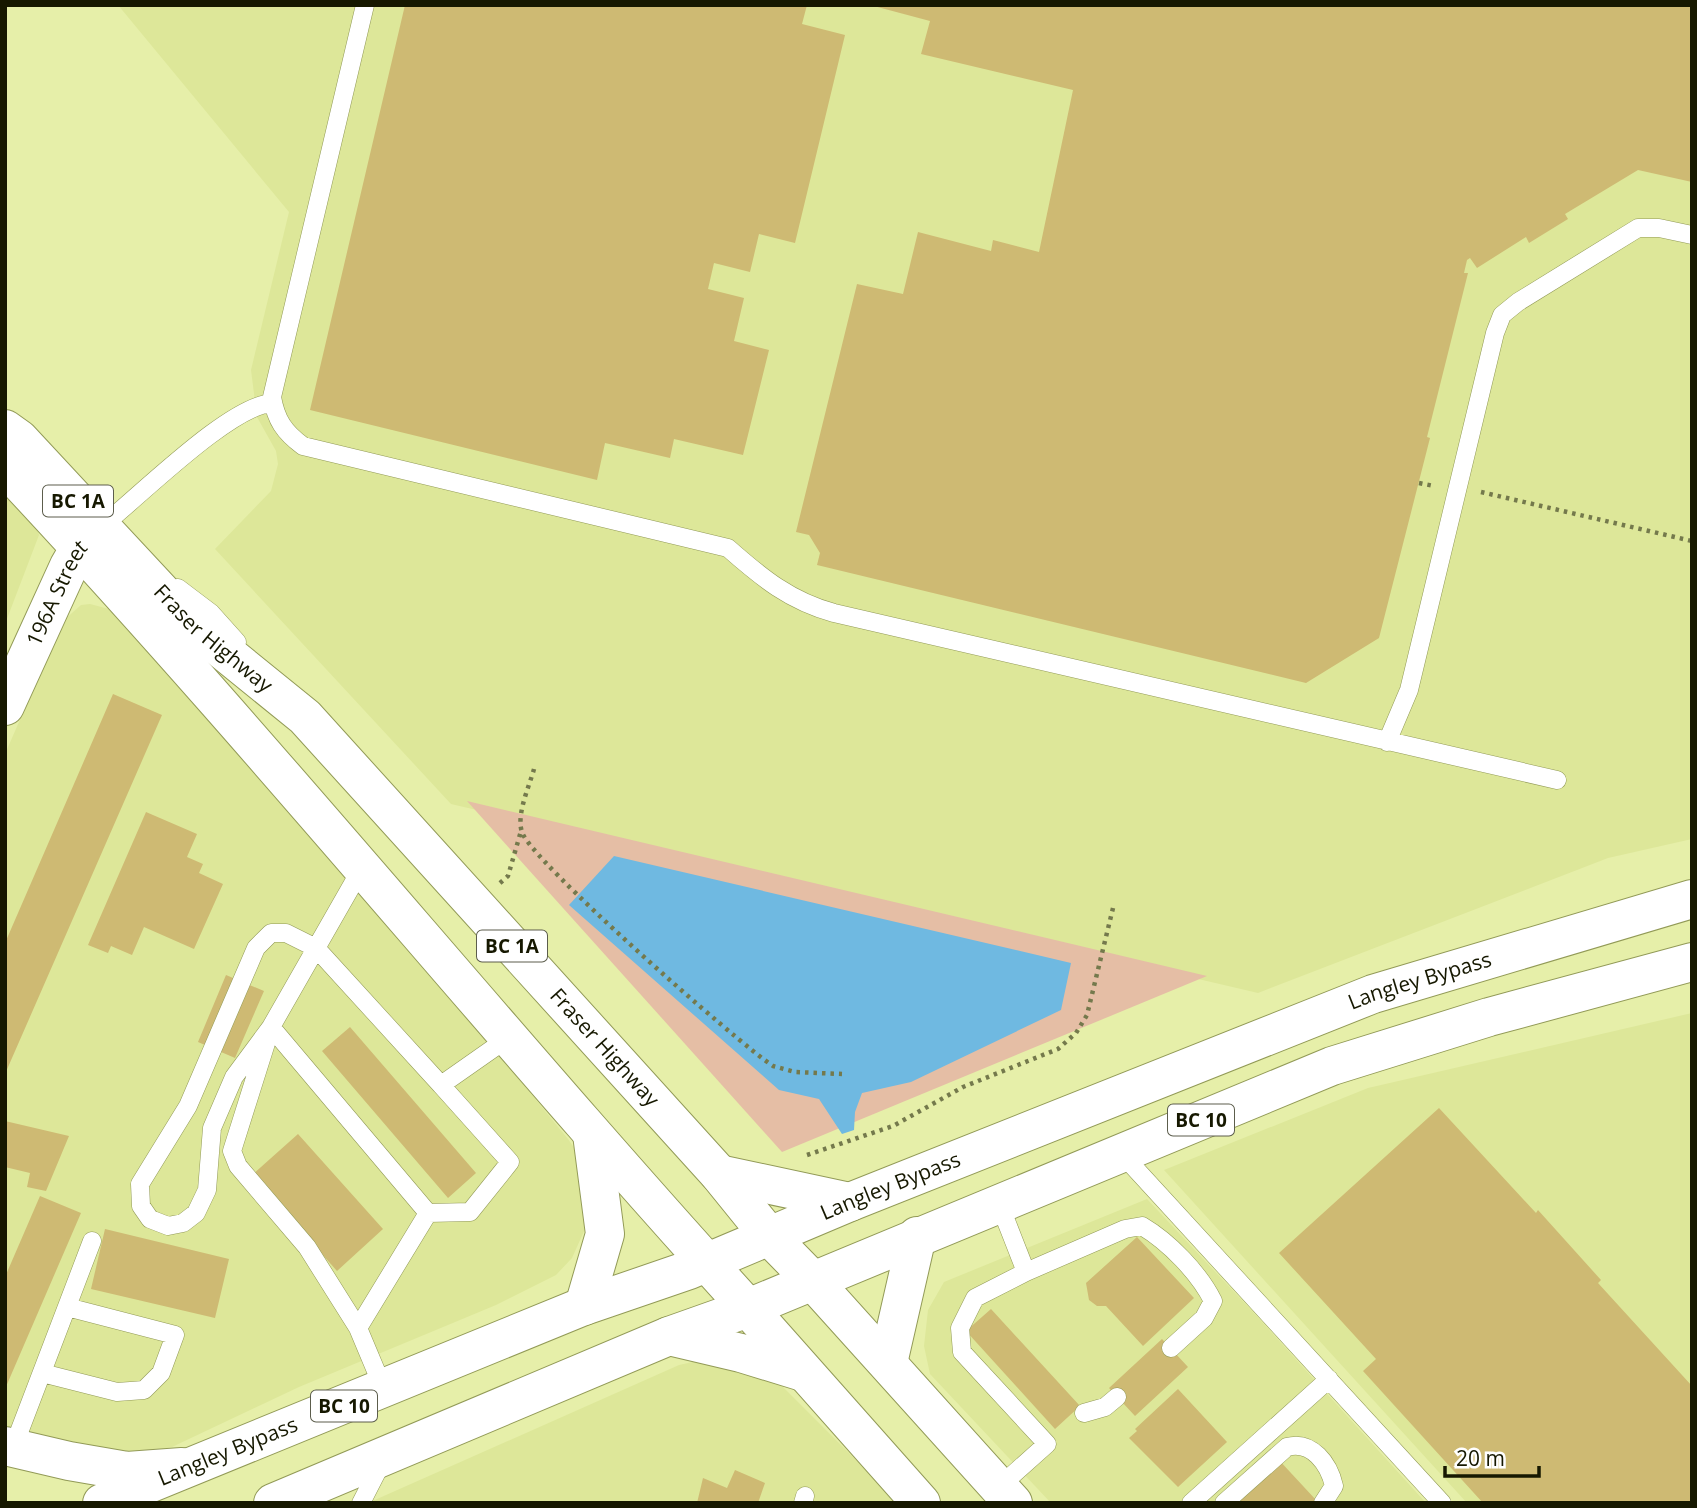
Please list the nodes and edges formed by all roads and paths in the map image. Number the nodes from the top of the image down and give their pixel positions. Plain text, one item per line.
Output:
1 (365, 5) edge
2 (1692, 235) edge
3 (273, 403) junction
4 (5, 429) edge
5 (10, 483) edge
6 (1419, 483) dead end
7 (1459, 489) junction
8 (91, 536) junction
9 (1692, 541) edge
10 (5, 706) edge
11 (1387, 742) junction
12 (534, 769) dead end
13 (1557, 780) dead end
14 (521, 830) junction
15 (363, 866) junction
16 (496, 887) dead end
17 (1686, 903) edge
18 (1113, 908) dead end
19 (316, 948) junction
20 (1692, 961) edge
21 (271, 1027) junction
22 (508, 1038) junction
23 (842, 1074) dead end
24 (441, 1085) junction
25 (592, 1134) junction
26 (1121, 1153) junction
27 (802, 1155) dead end
28 (719, 1174) junction
29 (850, 1202) junction
30 (999, 1203) junction
31 (428, 1213) junction
32 (917, 1236) junction
33 (770, 1237) junction
34 (92, 1241) dead end
35 (706, 1262) junction
36 (1026, 1272) junction
37 (812, 1280) junction
38 (584, 1306) junction
39 (67, 1307) junction
40 (748, 1308) junction
41 (358, 1328) junction
42 (669, 1336) junction
43 (1171, 1348) dead end
44 (888, 1363) junction
45 (803, 1372) junction
46 (42, 1373) junction
47 (1329, 1379) junction
48 (384, 1390) junction
49 (1117, 1397) dead end
50 (1084, 1413) dead end
51 (9, 1447) edge
52 (388, 1455) junction
53 (194, 1466) junction
54 (1006, 1494) edge
55 (102, 1503) edge
56 (272, 1503) edge
57 (361, 1503) edge
58 (921, 1503) edge
59 (1191, 1503) edge
60 (1224, 1503) edge
61 (1323, 1503) edge
62 (1442, 1503) edge

1 - 3 lane
2 - 7 lane
3 - 8 lane
3 - 11 lane
4 - 8 main road, Fraser Highway / BC 1A
5 - 8 main road, Fraser Highway / BC 1A
6 - 7 path
7 - 9 path
7 - 11 lane
8 - 10 main road, 196A Street
8 - 15 main road, Fraser Highway / BC 1A
8 - 28 main road, Fraser Highway / BC 1A
11 - 13 lane
12 - 14 path
14 - 16 path
14 - 23 path
15 - 19 lane
15 - 22 main road, Fraser Highway / BC 1A
17 - 29 main road, Langley Bypass / BC 10
18 - 27 path
19 - 21 lane
19 - 21 lane
19 - 24 lane
20 - 26 main road, BC 10
21 - 31 lane
21 - 41 lane
22 - 24 lane
22 - 25 main road, Fraser Highway / BC 1A
24 - 31 lane
25 - 35 main road, Fraser Highway / BC 1A
25 - 38 main road
26 - 30 main road, BC 10
26 - 47 lane
28 - 29 main road
28 - 33 main road, Fraser Highway / BC 1A
29 - 33 main road, Langley Bypass / BC 10
30 - 32 main road, BC 10
30 - 36 lane
31 - 41 lane
32 - 37 main road, BC 10
32 - 44 main road
33 - 35 main road, Langley Bypass / BC 10
33 - 37 main road, Fraser Highway / BC 1A
34 - 39 lane
35 - 38 main road, Langley Bypass / BC 10
35 - 40 main road, Fraser Highway / BC 1A
36 - 43 lane
36 - 54 lane
37 - 40 main road, BC 10
37 - 44 main road, Fraser Highway / BC 1A
38 - 48 main road, Langley Bypass / BC 10
39 - 46 lane
39 - 46 lane
40 - 42 main road, BC 10
40 - 45 main road, Fraser Highway / BC 1A
41 - 48 lane
42 - 45 main road
42 - 52 main road, BC 10
44 - 54 main road, Fraser Highway / BC 1A
45 - 58 main road, Fraser Highway / BC 1A
46 - 51 lane
47 - 59 lane
47 - 62 lane
48 - 53 main road, Langley Bypass / BC 10
49 - 50 lane
51 - 53 main road
52 - 56 main road, BC 10
52 - 57 lane
53 - 55 main road, Langley Bypass / BC 10
60 - 61 lane

